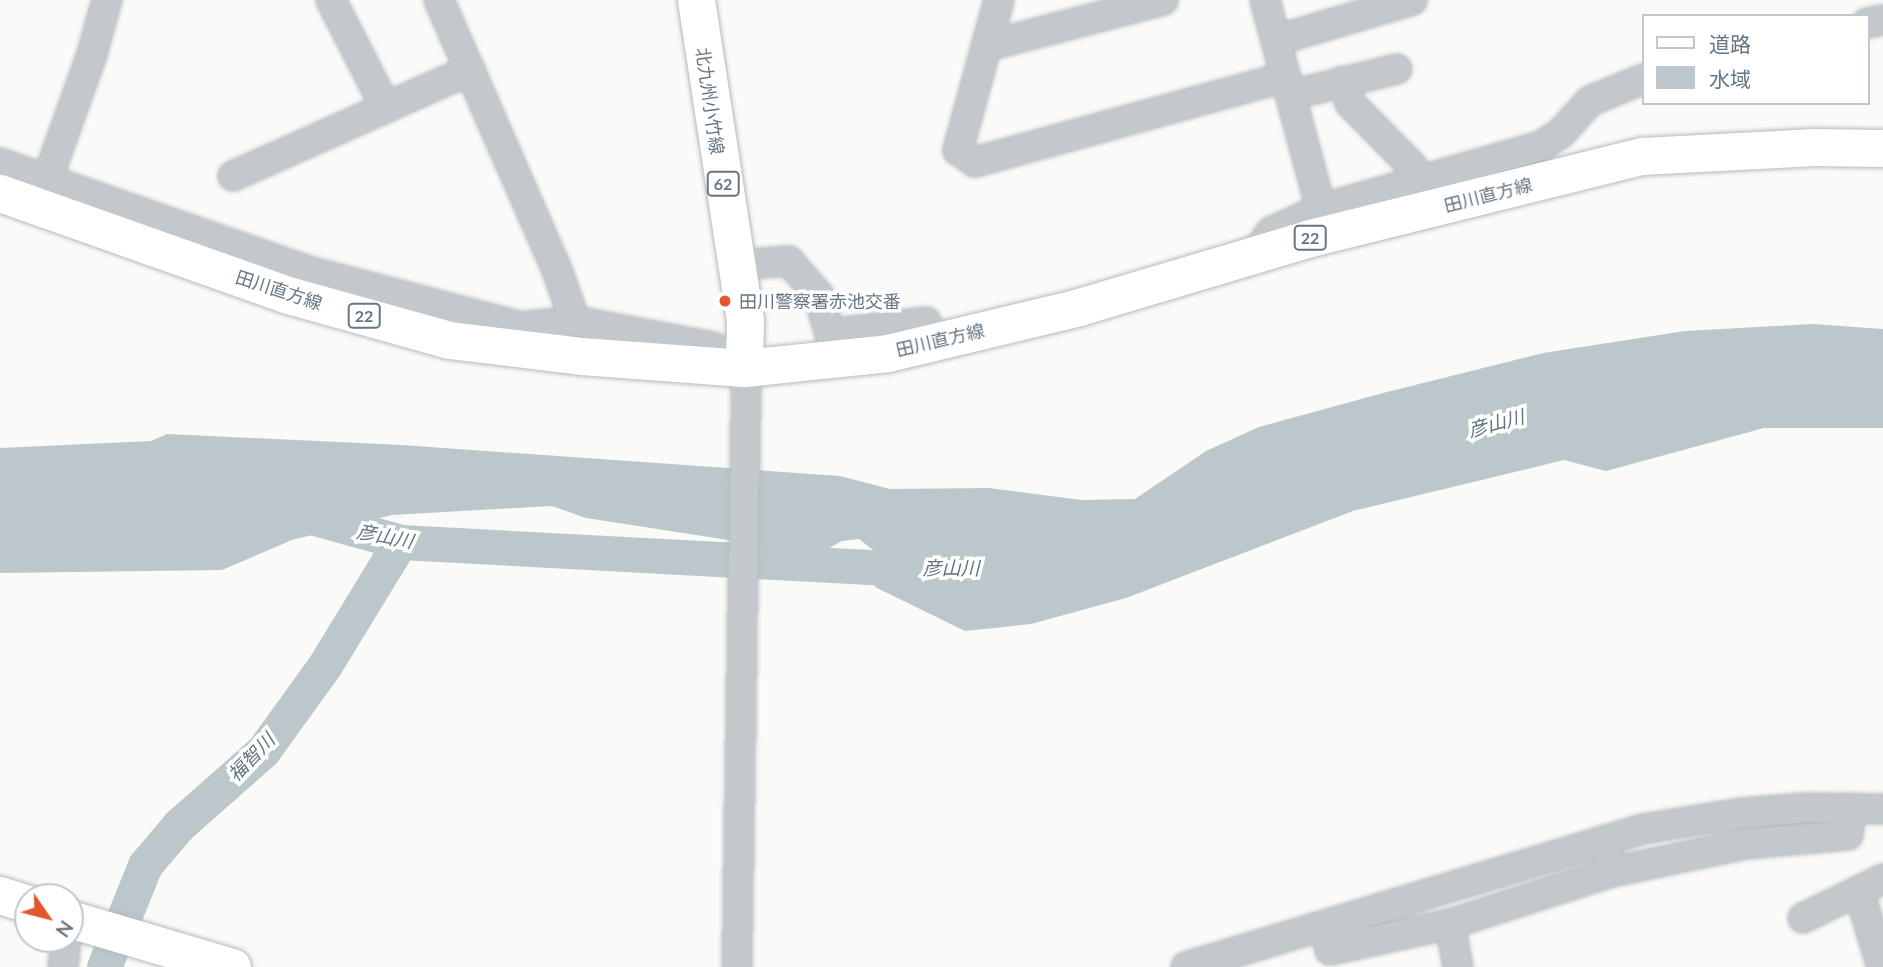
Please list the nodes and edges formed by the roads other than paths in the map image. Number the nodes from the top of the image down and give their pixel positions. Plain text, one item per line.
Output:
1 (107, 0) edge
2 (331, 0) edge
3 (439, 0) edge
4 (696, 0) edge
5 (999, 0) edge
6 (1163, 0) edge
7 (1265, 0) edge
8 (1412, 0) edge
9 (1277, 40) junction
10 (987, 46) junction
11 (1397, 69) dead end
12 (470, 71) junction
13 (1642, 79) edge
14 (1343, 80) junction
15 (1288, 86) junction
16 (386, 108) junction
17 (1883, 148) edge
18 (0, 163) edge
19 (233, 176) dead end
20 (47, 180) junction
21 (1418, 181) junction
22 (0, 193) edge
23 (1321, 209) junction
24 (1254, 257) junction
25 (736, 265) junction
26 (575, 321) junction
27 (932, 342) junction
28 (745, 380) junction
29 (1851, 808) junction
30 (1883, 808) edge
31 (1606, 841) junction
32 (1611, 872) junction
33 (1871, 885) edge
34 (1803, 918) dead end
35 (1450, 924) junction
36 (1326, 926) junction
37 (84, 930) edge
38 (232, 967) edge
39 (737, 967) edge
40 (1186, 967) edge
41 (1458, 967) edge
42 (1882, 967) edge

1 - 20 street
2 - 16 street
3 - 12 street
4 - 25 main road, 北九州小竹線 / 62
5 - 10 street
6 - 10 street
7 - 9 street
8 - 9 street
9 - 15 street
10 - 15 street
11 - 14 street
12 - 16 street
12 - 26 street
13 - 21 street
14 - 15 street
14 - 21 street
15 - 23 street
16 - 19 street
17 - 24 main road, 田川直方線 / 22
18 - 20 street
20 - 26 street
21 - 23 street
22 - 28 main road, 田川直方線 / 22
23 - 24 street
24 - 27 main road, 田川直方線 / 22
25 - 27 street
25 - 28 main road, 北九州小竹線 / 62
26 - 28 street
27 - 28 main road, 田川直方線 / 22
28 - 39 street
29 - 30 street
29 - 31 street
29 - 32 street
31 - 32 street
31 - 36 street
32 - 35 street
33 - 34 street
33 - 42 street
35 - 36 street
35 - 41 street
36 - 40 street
37 - 38 main road

